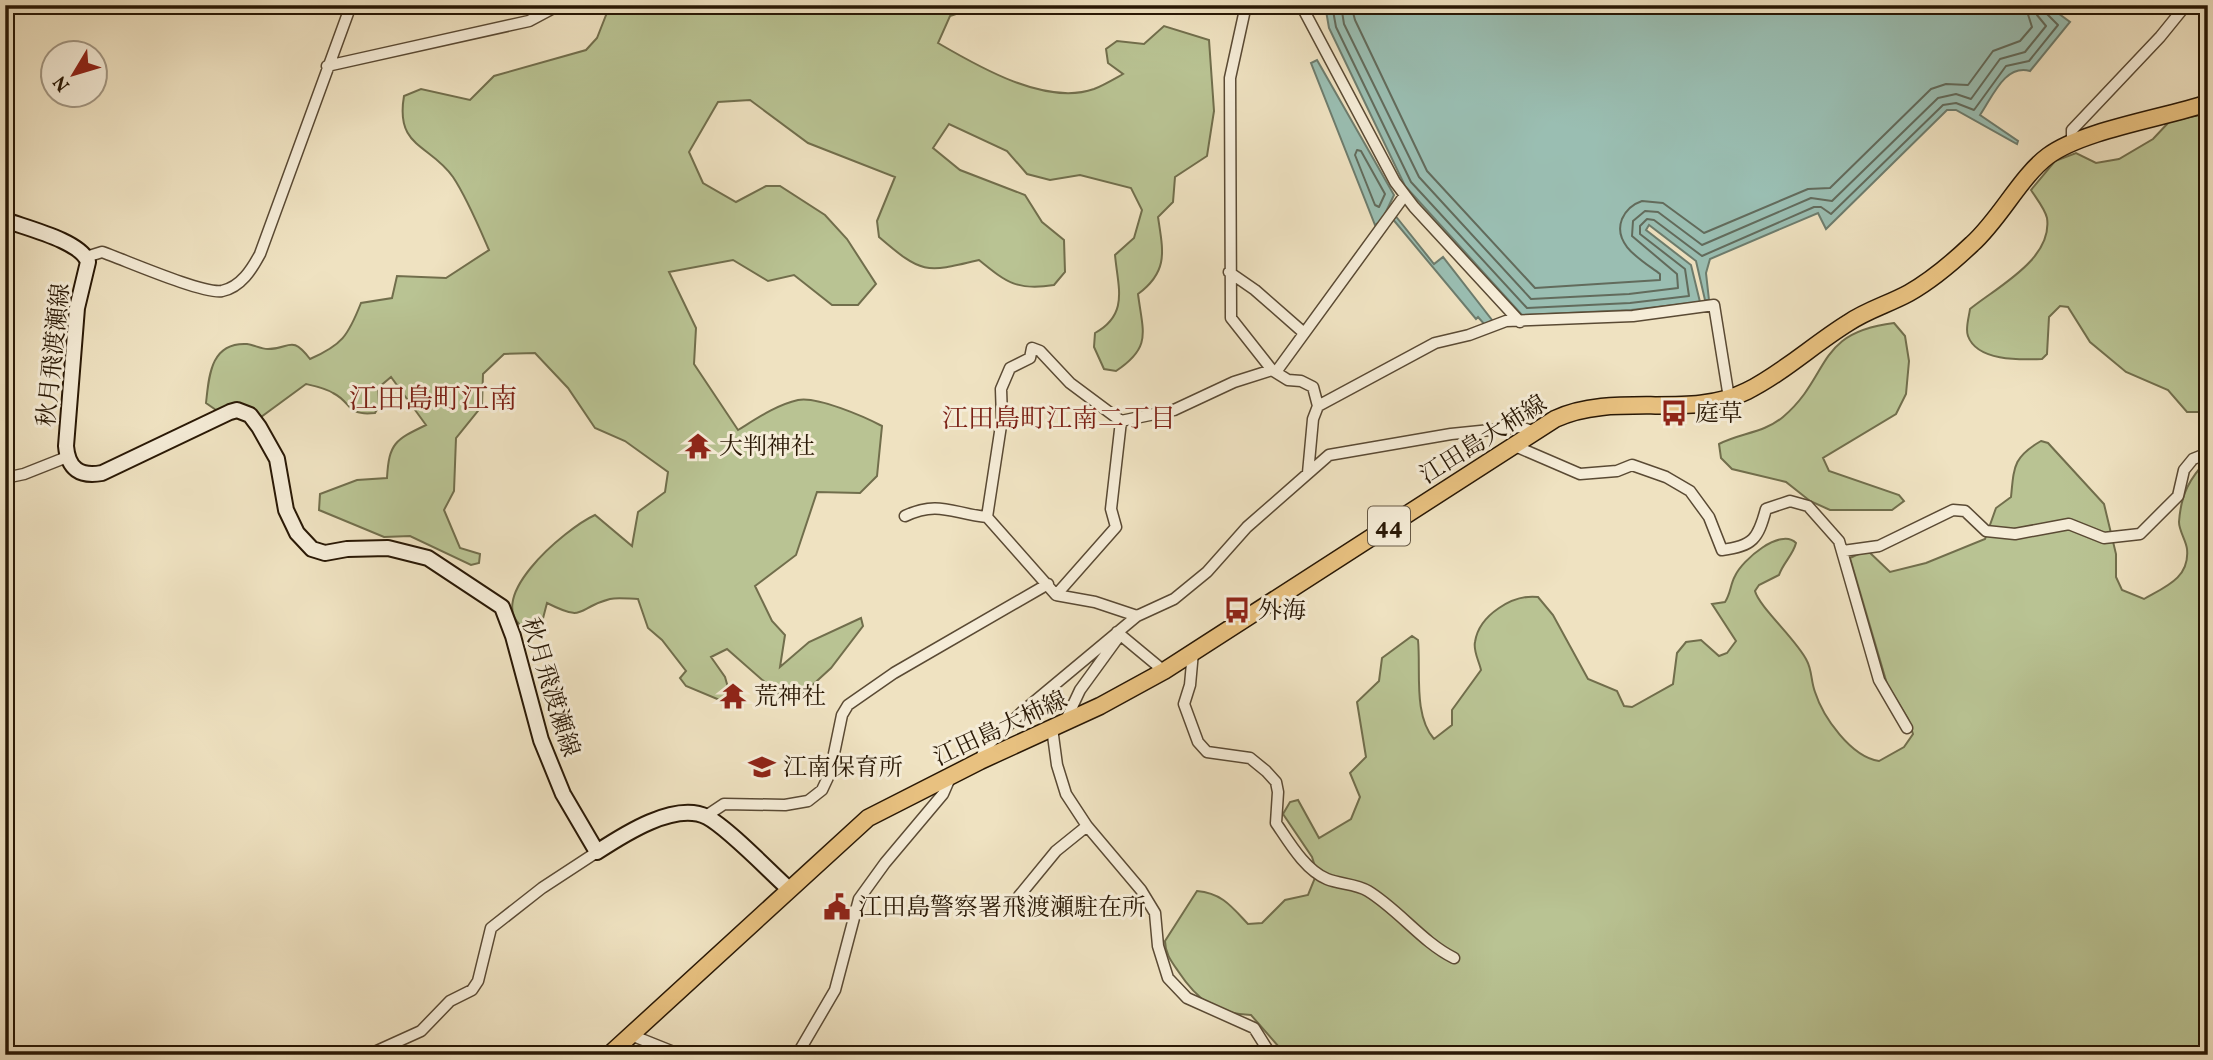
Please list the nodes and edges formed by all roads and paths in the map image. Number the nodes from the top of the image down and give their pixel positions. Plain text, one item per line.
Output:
1 (351, 5) edge
2 (559, 5) edge
3 (1246, 5) edge
4 (1301, 5) edge
5 (2186, 5) edge
6 (327, 66) junction
7 (2208, 103) edge
8 (2072, 143) junction
9 (1405, 195) junction
10 (5, 220) edge
11 (86, 257) junction
12 (1229, 272) junction
13 (1520, 321) junction
14 (1304, 333) junction
15 (1274, 371) junction
16 (1728, 398) junction
17 (1318, 406) junction
18 (1121, 421) junction
19 (1535, 432) junction
20 (1514, 446) junction
21 (67, 457) junction
22 (2208, 458) edge
23 (1308, 473) junction
24 (5, 478) edge
25 (905, 516) dead end
26 (987, 517) junction
27 (1843, 551) junction
28 (1048, 584) junction
29 (1056, 595) junction
30 (1137, 616) junction
31 (1119, 634) junction
32 (1193, 652) junction
33 (1164, 671) junction
34 (1058, 725) junction
35 (1907, 728) dead end
36 (980, 761) junction
37 (950, 778) junction
38 (706, 816) junction
39 (1087, 826) junction
40 (597, 852) junction
41 (789, 889) junction
42 (1019, 896) dead end
43 (1454, 958) dead end
44 (632, 1035) junction
45 (368, 1055) edge
46 (609, 1055) edge
47 (681, 1055) edge
48 (797, 1055) edge
49 (1271, 1055) edge

1 - 6 street
2 - 6 street
3 - 12 street
4 - 9 street
5 - 8 street
6 - 11 street
7 - 8 main road, 江田島大柿線 / 44
8 - 16 main road, 江田島大柿線 / 44
9 - 13 street
9 - 14 street
10 - 11 main road, 秋月飛渡瀬線
11 - 21 main road, 秋月飛渡瀬線
12 - 14 street
12 - 15 street
13 - 16 street
13 - 17 street
14 - 15 street
15 - 17 street
15 - 18 street
16 - 19 main road, 江田島大柿線 / 44
17 - 23 street
18 - 26 street
18 - 29 street
19 - 20 main road, 江田島大柿線 / 44
19 - 23 street
20 - 27 street
20 - 32 main road, 江田島大柿線 / 44
21 - 24 street
21 - 40 main road, 秋月飛渡瀬線
22 - 27 street
23 - 30 street
25 - 26 street
26 - 28 street
27 - 35 street
28 - 29 street
28 - 38 street
29 - 30 street
30 - 31 street
31 - 33 street
31 - 34 street
31 - 36 street
32 - 33 main road, 江田島大柿線 / 44
32 - 43 street
33 - 34 main road, 江田島大柿線 / 44
34 - 36 main road, 江田島大柿線 / 44
34 - 39 street
36 - 37 main road, 江田島大柿線 / 44
37 - 41 main road, 江田島大柿線 / 44
37 - 48 street
38 - 40 main road
38 - 41 main road
39 - 42 street
39 - 49 street
40 - 45 street
41 - 44 main road, 江田島大柿線 / 44
44 - 46 main road, 江田島大柿線 / 44
44 - 47 street

